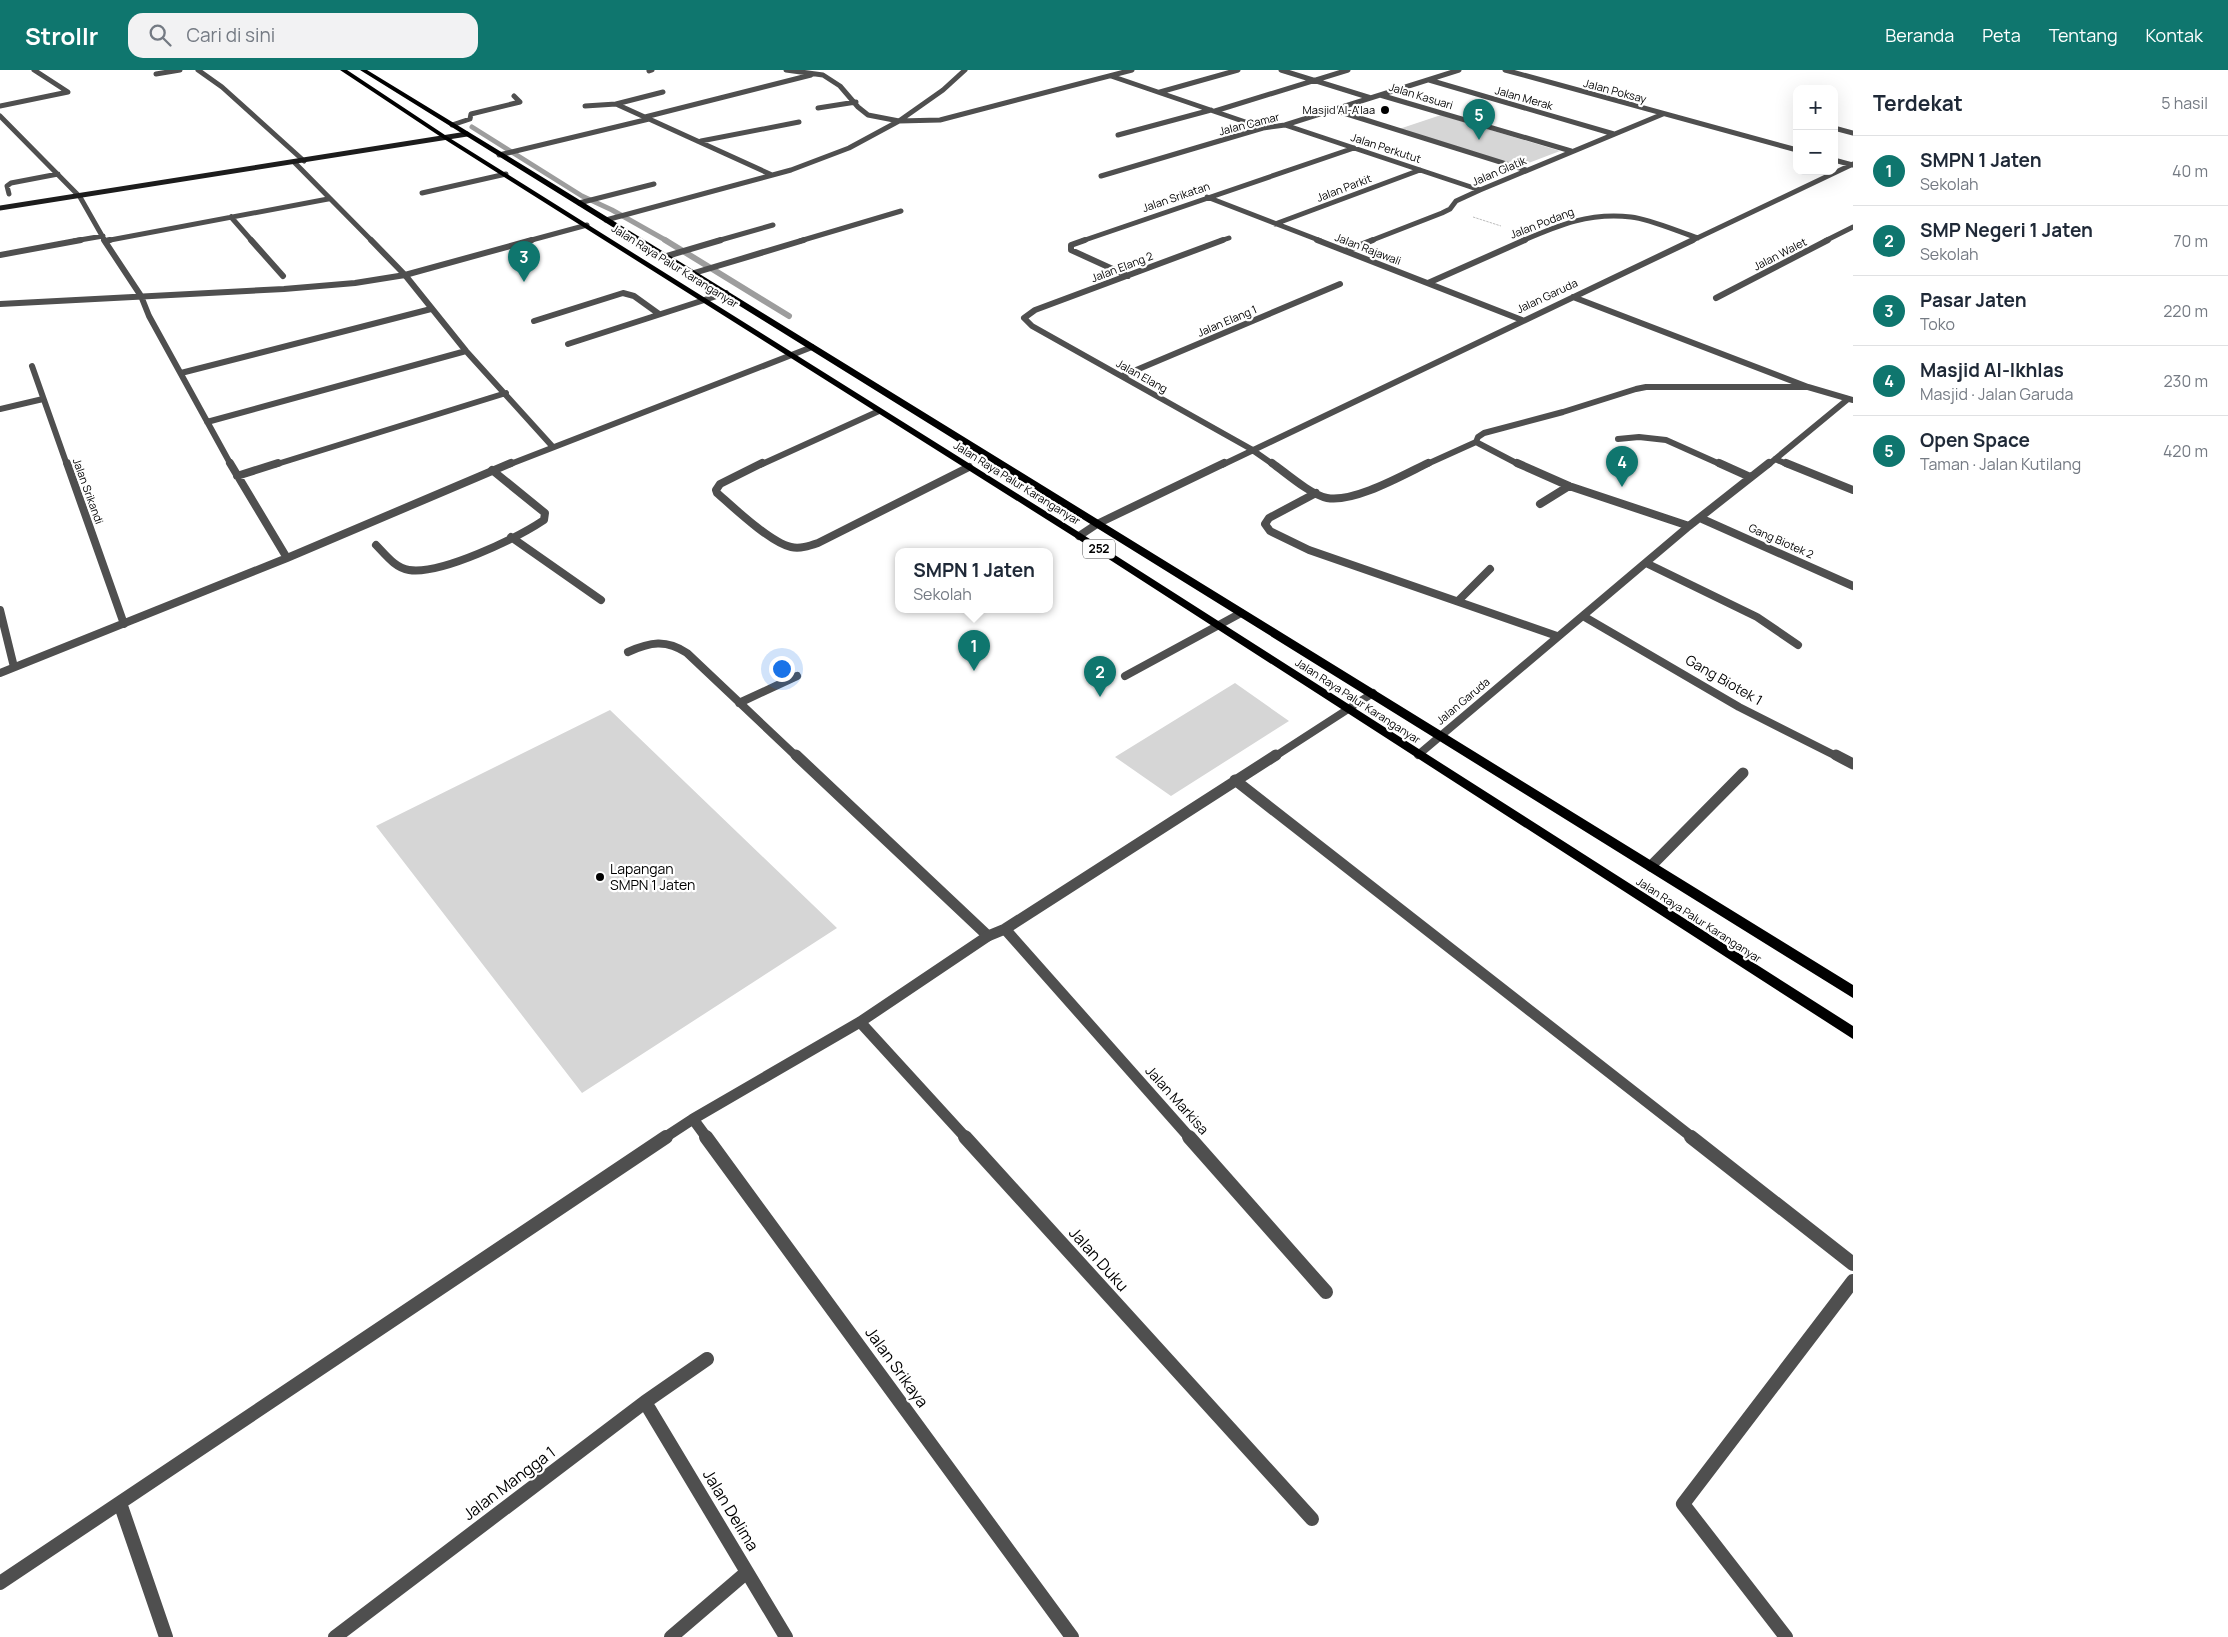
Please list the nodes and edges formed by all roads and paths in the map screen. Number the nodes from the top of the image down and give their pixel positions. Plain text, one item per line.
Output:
1 (34, 70) edge
2 (180, 70) edge
3 (198, 70) edge
4 (343, 70) edge
5 (363, 70) edge
6 (786, 70) edge
7 (791, 70) edge
8 (965, 70) edge
9 (1132, 70) edge
10 (1238, 70) edge
11 (1281, 70) edge
12 (1348, 70) edge
13 (1459, 70) edge
14 (1505, 70) edge
15 (817, 73) junction
16 (156, 74) dead end
17 (1111, 76) junction
18 (1314, 80) junction
19 (1429, 80) junction
20 (663, 92) dead end
21 (1160, 92) junction
22 (1380, 95) junction
23 (514, 96) dead end
24 (1371, 98) junction
25 (856, 102) junction
26 (810, 103) dead end
27 (616, 104) junction
28 (0, 106) edge
29 (585, 106) dead end
30 (818, 108) junction
31 (1213, 110) junction
32 (1333, 110) junction
33 (825, 113) dead end
34 (1663, 114) junction
35 (0, 116) edge
36 (647, 118) junction
37 (899, 121) junction
38 (799, 122) dead end
39 (452, 125) junction
40 (1286, 125) junction
41 (1263, 128) junction
42 (1838, 129) edge
43 (1853, 133) edge
44 (467, 134) junction
45 (1118, 134) dead end
46 (1614, 134) junction
47 (446, 138) junction
48 (701, 141) junction
49 (1354, 148) junction
50 (1793, 149) edge
51 (1571, 151) junction
52 (503, 154) junction
53 (304, 161) junction
54 (1838, 161) edge
55 (295, 163) junction
56 (1853, 165) edge
57 (1420, 170) junction
58 (1526, 170) junction
59 (58, 174) junction
60 (506, 174) junction
61 (772, 175) junction
62 (1101, 176) dead end
63 (654, 184) dead end
64 (1480, 190) junction
65 (422, 193) dead end
66 (10, 194) dead end
67 (80, 196) junction
68 (1207, 197) junction
69 (328, 199) junction
70 (582, 202) junction
71 (0, 208) edge
72 (560, 208) junction
73 (1450, 209) junction
74 (901, 211) dead end
75 (231, 217) junction
76 (611, 218) junction
77 (1275, 224) junction
78 (587, 225) junction
79 (773, 225) dead end
80 (1853, 227) edge
81 (1532, 236) junction
82 (104, 238) junction
83 (1229, 238) dead end
84 (1698, 238) junction
85 (1345, 251) junction
86 (0, 255) edge
87 (672, 255) junction
88 (694, 273) junction
89 (405, 275) junction
90 (282, 276) dead end
91 (1128, 276) junction
92 (1340, 284) dead end
93 (1428, 284) junction
94 (726, 292) junction
95 (141, 296) junction
96 (1573, 297) junction
97 (1716, 298) dead end
98 (706, 300) junction
99 (0, 304) edge
100 (431, 309) junction
101 (659, 314) junction
102 (1024, 318) joint
103 (1522, 320) junction
104 (534, 321) dead end
105 (568, 344) dead end
106 (812, 347) junction
107 (466, 351) junction
108 (791, 356) junction
109 (32, 366) dead end
110 (181, 373) junction
111 (1122, 376) junction
112 (1808, 388) junction
113 (506, 393) junction
114 (43, 399) junction
115 (1850, 400) edge
116 (0, 409) edge
117 (879, 411) junction
118 (207, 422) junction
119 (1618, 439) dead end
120 (1476, 442) junction
121 (552, 446) junction
122 (1252, 450) junction
123 (1775, 459) junction
124 (969, 468) junction
125 (492, 470) junction
126 (237, 476) junction
127 (1750, 477) junction
128 (1569, 486) junction
129 (1853, 490) edge
130 (1316, 493) junction
131 (1540, 504) dead end
132 (1700, 518) junction
133 (1097, 524) junction
134 (1690, 526) junction
135 (1078, 536) junction
136 (511, 537) junction
137 (376, 545) dead end
138 (287, 558) junction
139 (1646, 563) junction
140 (1490, 569) dead end
141 (1853, 586) edge
142 (601, 600) dead end
143 (1458, 601) junction
144 (0, 610) edge
145 (1240, 613) junction
146 (1583, 616) junction
147 (124, 624) junction
148 (1218, 626) junction
149 (1557, 636) junction
150 (1798, 645) dead end
151 (628, 652) dead end
152 (14, 667) junction
153 (0, 673) edge
154 (797, 676) dead end
155 (1125, 676) dead end
156 (1373, 693) junction
157 (739, 703) junction
158 (1348, 709) junction
159 (1441, 734) junction
160 (1418, 755) junction
161 (1853, 764) edge
162 (1743, 773) dead end
163 (1235, 780) junction
164 (1651, 866) junction
165 (1005, 929) junction
166 (988, 936) junction
167 (1853, 992) edge
168 (860, 1022) junction
169 (1853, 1033) edge
170 (694, 1119) junction
171 (1853, 1264) edge
172 (1851, 1288) edge
173 (1326, 1292) dead end
174 (707, 1359) dead end
175 (645, 1402) junction
176 (120, 1502) junction
177 (1312, 1519) dead end
178 (747, 1572) junction
179 (0, 1582) edge
180 (166, 1637) edge
181 (335, 1637) edge
182 (671, 1637) edge
183 (786, 1637) edge
184 (1072, 1637) edge
185 (1786, 1637) edge

1 - 28 street
2 - 16 street
3 - 53 street
4 - 47 main road, Jalan Raya Palur Karanganyar / 252
5 - 39 main road, Jalan Raya Palur Karanganyar / 252
6 - 7 street
7 - 15 street
8 - 37 street
9 - 17 street
10 - 21 street
11 - 18 street
12 - 18 street
13 - 19 street, Jalan Camar
14 - 34 street, Jalan Poksay
15 - 25 street
15 - 36 street
17 - 21 street
17 - 37 street
18 - 24 street
18 - 31 street
19 - 22 street, Jalan Camar
19 - 46 street, Jalan Merak
20 - 27 street
21 - 31 street
22 - 24 street, Jalan Camar
22 - 51 street, Jalan Kasuari
23 - 39 street
24 - 32 street, Jalan Camar
25 - 30 street
25 - 37 street
26 - 30 street
27 - 29 street
27 - 36 street
30 - 33 street
31 - 41 street
31 - 45 street
32 - 40 street, Jalan Camar
32 - 58 street
34 - 46 street, Jalan Glatik
34 - 50 street, Jalan Poksay
35 - 59 street
36 - 48 street
36 - 52 street
37 - 61 street
38 - 48 street
39 - 44 main road, Jalan Raya Palur Karanganyar / 252
40 - 41 street, Jalan Camar
40 - 49 street, Jalan Perkutut
41 - 62 street, Jalan Camar
42 - 43 street
44 - 47 main road
44 - 52 main road, Jalan Raya Palur Karanganyar / 252
46 - 51 street, Jalan Glatik
47 - 53 main road
47 - 60 main road, Jalan Raya Palur Karanganyar / 252
48 - 61 street
49 - 57 street, Jalan Perkutut
49 - 68 street, Jalan Srikatan
51 - 58 street, Jalan Glatik
52 - 70 main road, Jalan Raya Palur Karanganyar / 252
53 - 55 main road
54 - 56 street
55 - 67 main road
55 - 69 street
56 - 84 street, Jalan Garuda
57 - 64 street, Jalan Perkutut
57 - 77 street, Jalan Parkit
58 - 64 street, Jalan Glatik
59 - 66 street
59 - 67 street
60 - 65 street
60 - 72 main road, Jalan Raya Palur Karanganyar / 252
61 - 76 street
63 - 70 street
64 - 73 street, Jalan Glatik
67 - 71 main road
67 - 82 street
68 - 77 street, Jalan Rajawali
68 - 91 street, Jalan Srikatan
69 - 75 street
69 - 89 street
70 - 72 main road
70 - 76 main road, Jalan Raya Palur Karanganyar / 252
72 - 78 main road, Jalan Raya Palur Karanganyar / 252
73 - 81 path
73 - 85 street, Jalan Glatik
74 - 88 street
75 - 82 street
75 - 90 street
76 - 78 main road
76 - 87 main road, Jalan Raya Palur Karanganyar / 252
77 - 85 street, Jalan Rajawali
78 - 89 street
78 - 98 main road, Jalan Raya Palur Karanganyar / 252
79 - 87 street
80 - 97 street, Jalan Walet
81 - 84 street, Jalan Podang
81 - 93 street, Jalan Podang
82 - 86 street
82 - 95 street
83 - 91 street, Jalan Elang 2
84 - 96 street, Jalan Garuda
85 - 93 street, Jalan Rajawali
87 - 88 main road, Jalan Raya Palur Karanganyar / 252
88 - 94 main road, Jalan Raya Palur Karanganyar / 252
89 - 95 street
89 - 100 street
91 - 102 street, Jalan Elang 2
92 - 111 street, Jalan Elang 1
93 - 103 street, Jalan Rajawali
94 - 98 street
94 - 106 main road, Jalan Raya Palur Karanganyar / 252
95 - 99 street
95 - 110 street
96 - 103 street, Jalan Garuda
96 - 112 street
98 - 101 street
98 - 108 main road, Jalan Raya Palur Karanganyar / 252
100 - 107 street
100 - 110 street
101 - 104 street
101 - 105 street
102 - 111 street, Jalan Elang
103 - 122 street, Jalan Garuda
106 - 108 street
106 - 133 main road, Jalan Raya Palur Karanganyar / 252
107 - 113 street
107 - 118 street
108 - 117 main road, Jalan Raya Palur Karanganyar / 252
108 - 121 street
109 - 114 street, Jalan Srikandi
110 - 118 street
111 - 122 street, Jalan Elang
112 - 115 street
112 - 120 street
113 - 121 street
113 - 126 street
114 - 116 street
114 - 147 street, Jalan Srikandi
115 - 123 street, Jalan Garuda
117 - 124 main road, Jalan Raya Palur Karanganyar / 252
117 - 124 street
118 - 126 street
119 - 127 street
120 - 128 street
120 - 130 street
121 - 125 street
122 - 130 street, Jalan Elang
122 - 133 street, Jalan Garuda
123 - 127 street, Jalan Garuda
123 - 129 street
124 - 135 main road, Jalan Raya Palur Karanganyar / 252
125 - 136 street
125 - 138 street
126 - 138 street
127 - 132 street, Jalan Garuda
128 - 131 street
128 - 134 street
130 - 143 street
132 - 134 street, Jalan Garuda
132 - 141 street, Gang Biotek 2
133 - 135 street, Jalan Garuda
133 - 145 main road, Jalan Raya Palur Karanganyar / 252
134 - 139 street, Jalan Garuda
135 - 148 main road, Jalan Raya Palur Karanganyar / 252
136 - 137 street
136 - 142 street
138 - 147 street
139 - 146 street, Jalan Garuda
139 - 150 street
140 - 143 street
143 - 149 street
144 - 152 street
145 - 148 street
145 - 156 main road, Jalan Raya Palur Karanganyar / 252
146 - 149 street, Jalan Garuda
146 - 161 street, Gang Biotek 1
147 - 152 street
148 - 155 street
148 - 158 main road, Jalan Raya Palur Karanganyar / 252
149 - 159 street, Jalan Garuda
151 - 157 street
152 - 153 street
154 - 157 street
156 - 158 street
156 - 159 main road, Jalan Raya Palur Karanganyar / 252
157 - 166 street
158 - 160 main road, Jalan Raya Palur Karanganyar / 252
158 - 163 street
159 - 160 street, Jalan Garuda
159 - 164 main road, Jalan Raya Palur Karanganyar / 252
160 - 169 main road, Jalan Raya Palur Karanganyar / 252
162 - 164 street
163 - 165 street
163 - 171 street
164 - 167 main road, Jalan Raya Palur Karanganyar / 252
165 - 166 street
165 - 173 street, Jalan Markisa
166 - 168 street
168 - 170 street
168 - 177 street, Jalan Duku
170 - 176 street
170 - 184 street, Jalan Srikaya
172 - 185 street
174 - 175 street, Jalan Mangga 1
175 - 178 street, Jalan Delima
175 - 181 street, Jalan Mangga 1
176 - 179 street
176 - 180 street
178 - 182 street
178 - 183 street, Jalan Delima

